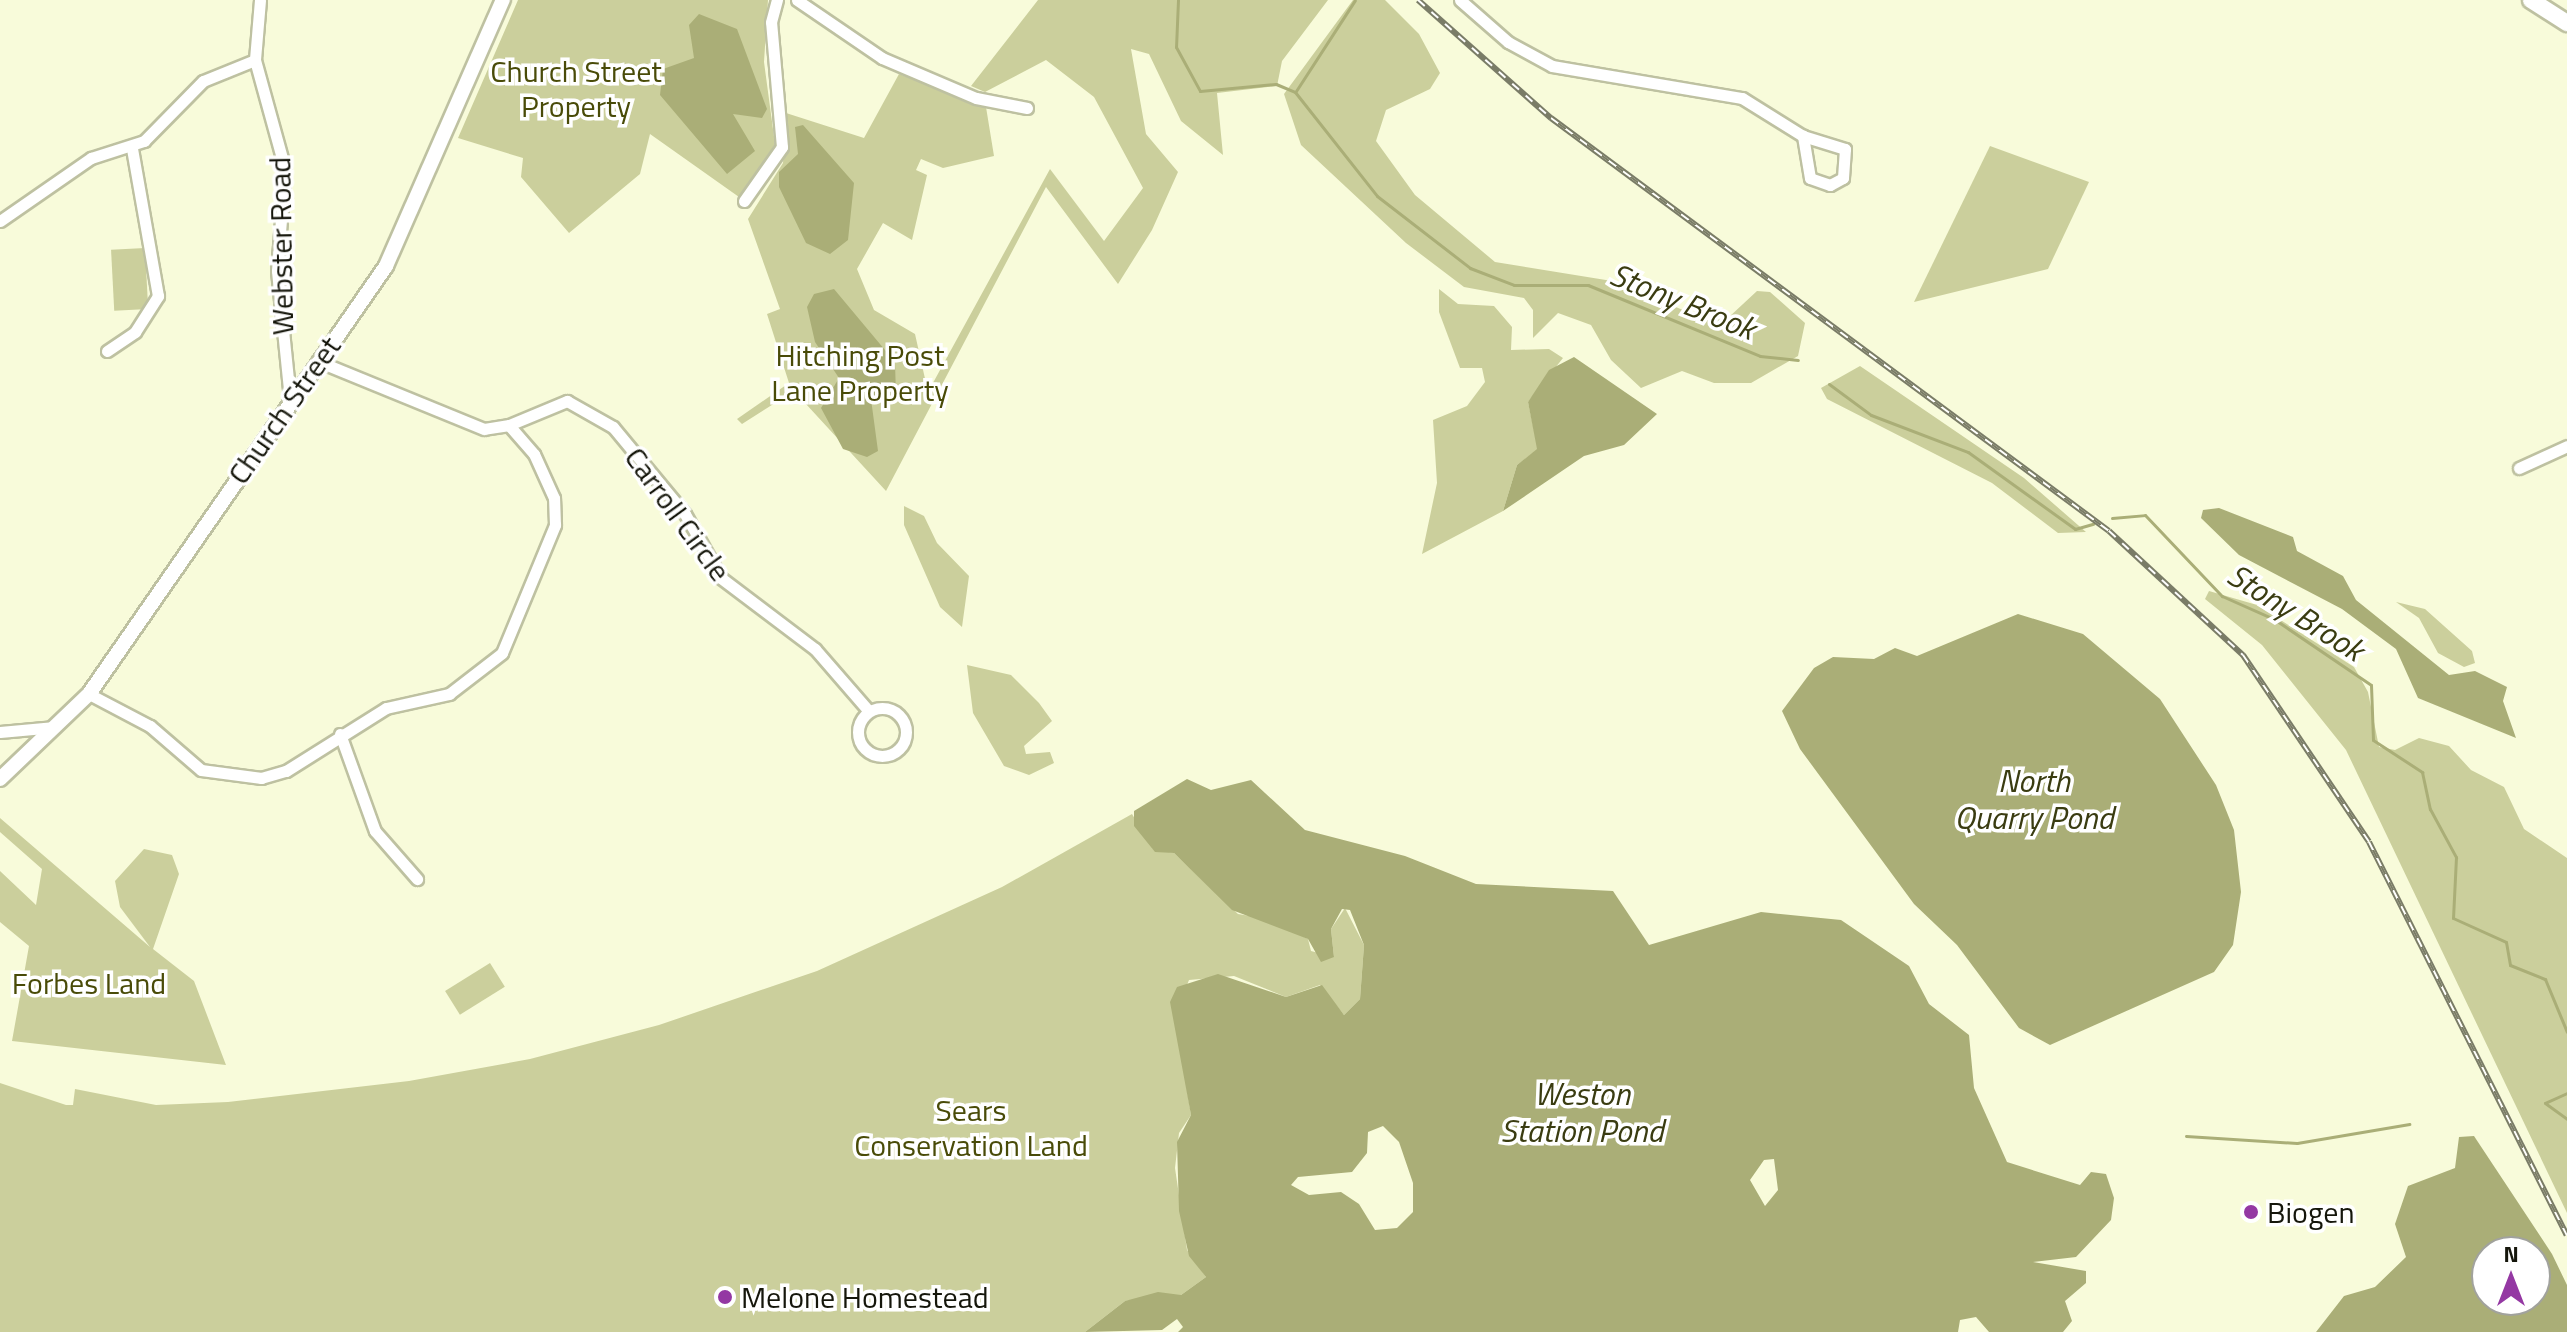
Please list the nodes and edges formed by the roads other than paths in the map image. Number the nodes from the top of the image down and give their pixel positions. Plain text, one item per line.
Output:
1 (260, 0) edge
2 (503, 0) edge
3 (777, 0) edge
4 (797, 0) edge
5 (1460, 0) edge
6 (2531, 0) edge
7 (2567, 23) edge
8 (255, 60) junction
9 (1027, 108) dead end
10 (1803, 136) junction
11 (132, 149) junction
12 (744, 201) dead end
13 (0, 221) edge
14 (107, 351) dead end
15 (317, 361) junction
16 (290, 400) junction
17 (509, 425) junction
18 (2567, 446) edge
19 (2519, 468) dead end
20 (89, 694) junction
21 (867, 709) junction
22 (63, 726) junction
23 (0, 732) edge
24 (340, 734) junction
25 (0, 779) edge
26 (417, 879) dead end

1 - 8 street, Webster Road
2 - 15 street, Church Street
3 - 12 street
4 - 9 street
5 - 10 street
6 - 7 main road
8 - 11 street
8 - 16 street, Webster Road
10 - 10 street
11 - 13 street
11 - 14 street
15 - 16 street, Church Street
15 - 17 street
16 - 20 street, Church Street
17 - 21 street, Carroll Circle
17 - 24 street
18 - 19 street
20 - 22 street, Church Street
20 - 24 street
21 - 21 street
22 - 23 street
22 - 25 street, Church Street
24 - 26 street

